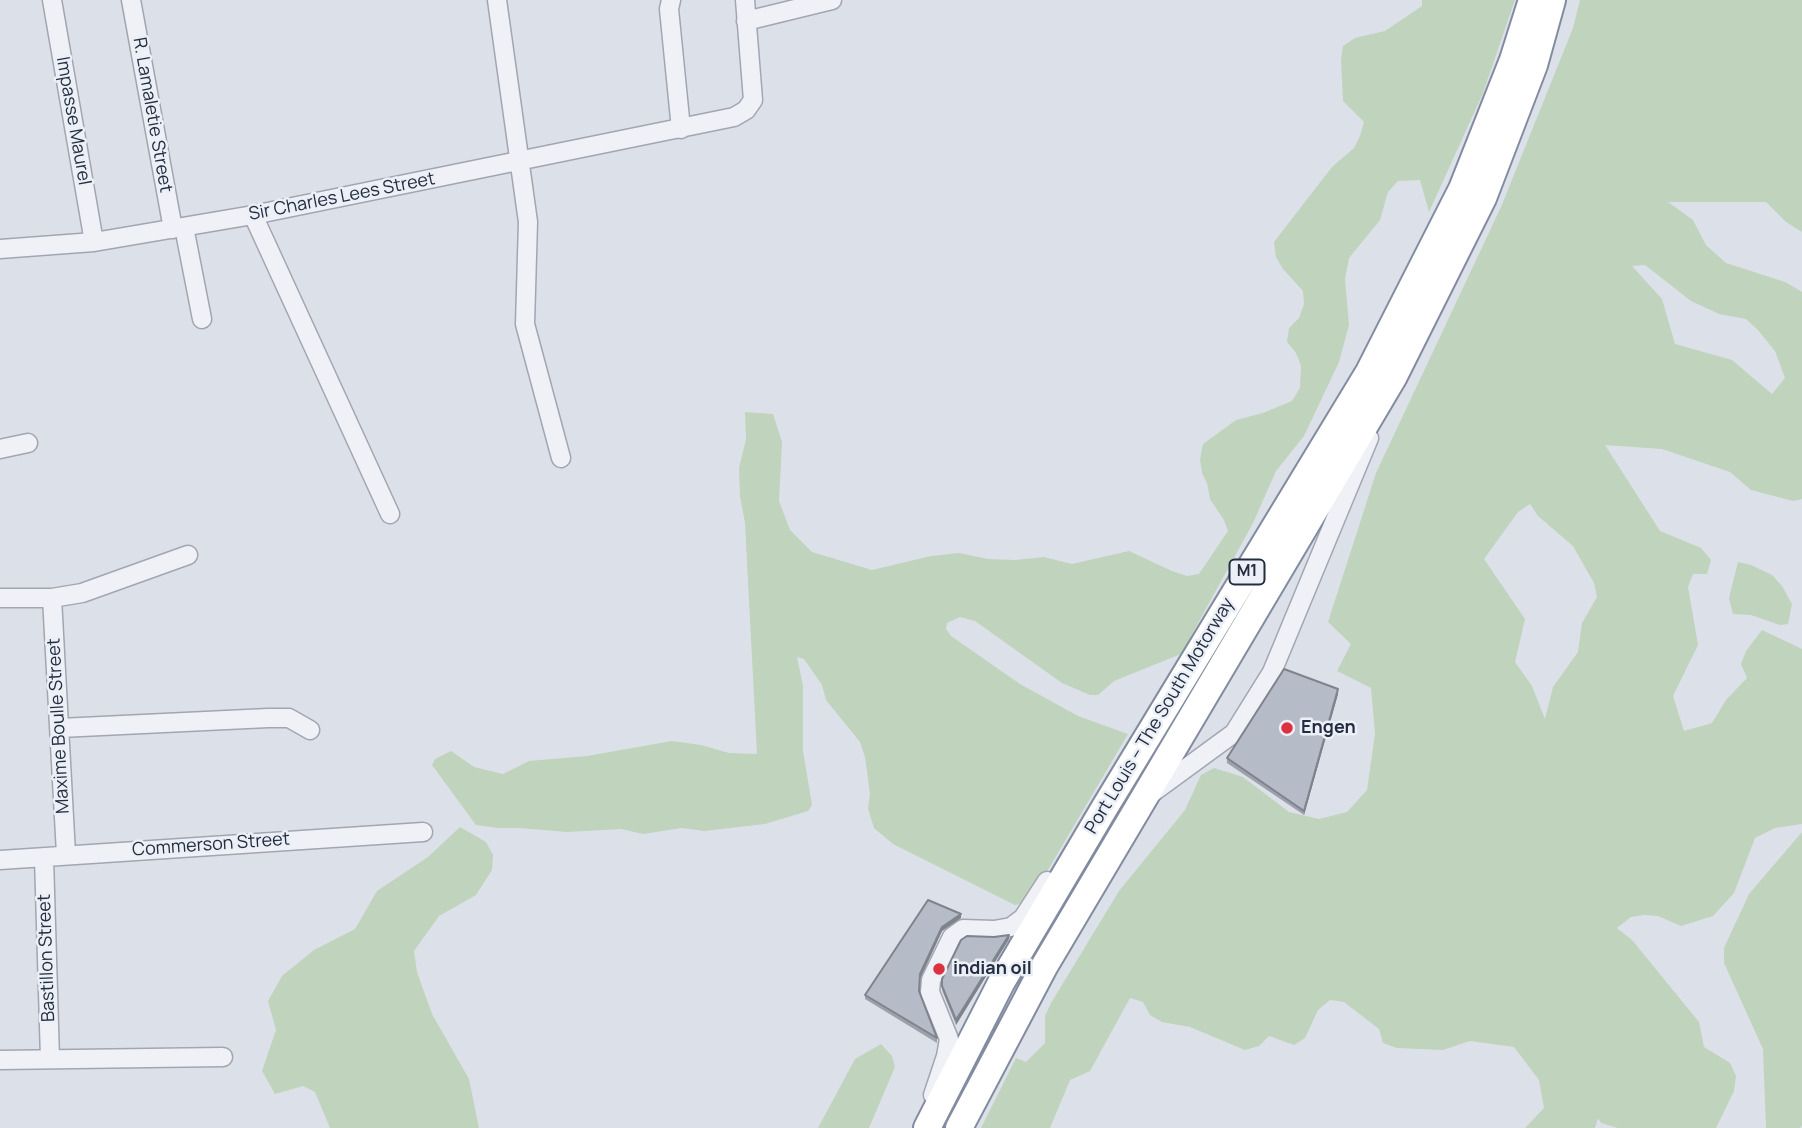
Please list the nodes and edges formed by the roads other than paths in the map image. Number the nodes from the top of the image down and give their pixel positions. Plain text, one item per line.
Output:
1 (52, 0) edge
2 (131, 0) edge
3 (497, 0) edge
4 (671, 0) edge
5 (745, 0) edge
6 (832, 0) edge
7 (1532, 0) edge
8 (1552, 0) edge
9 (746, 21) junction
10 (681, 129) junction
11 (520, 161) junction
12 (253, 215) junction
13 (178, 228) junction
14 (94, 242) junction
15 (0, 249) edge
16 (202, 320) dead end
17 (1394, 376) junction
18 (28, 443) dead end
19 (0, 449) edge
20 (561, 458) dead end
21 (390, 514) dead end
22 (188, 555) dead end
23 (0, 598) edge
24 (52, 598) junction
25 (60, 728) junction
26 (310, 730) dead end
27 (1144, 798) junction
28 (1105, 807) junction
29 (423, 832) dead end
30 (66, 854) junction
31 (44, 858) junction
32 (0, 860) edge
33 (223, 1057) dead end
34 (50, 1059) junction
35 (0, 1060) edge
36 (925, 1128) edge
37 (958, 1128) edge

1 - 14 street, Impasse Maurel
2 - 13 street, R. Lamaletie Street
3 - 11 street
4 - 10 street
5 - 9 street, Sir Charles Lees Street
6 - 9 street
7 - 28 highway, Port Louis – The South Motorway / M1
8 - 17 highway, Port Louis – The South Motorway / M1
9 - 10 street, Sir Charles Lees Street
10 - 11 street, Sir Charles Lees Street
11 - 12 street, Sir Charles Lees Street
11 - 20 street
12 - 13 street, Sir Charles Lees Street
12 - 21 street
13 - 14 street, Sir Charles Lees Street
13 - 16 street, R. Lamaletie Street
14 - 15 street, Sir Charles Lees Street
17 - 27 highway, Port Louis – The South Motorway / M1
17 - 27 street
18 - 19 street
22 - 24 street
23 - 24 street
24 - 25 street, Maxime Boulle Street
25 - 26 street
25 - 30 street, Maxime Boulle Street
27 - 37 highway, Port Louis – The South Motorway / M1
28 - 36 highway, Port Louis – The South Motorway / M1
28 - 36 street
29 - 30 street, Commerson Street
30 - 31 street, Commerson Street
31 - 32 street, Commerson Street
31 - 34 street, Bastillon Street
33 - 34 street
34 - 35 street

